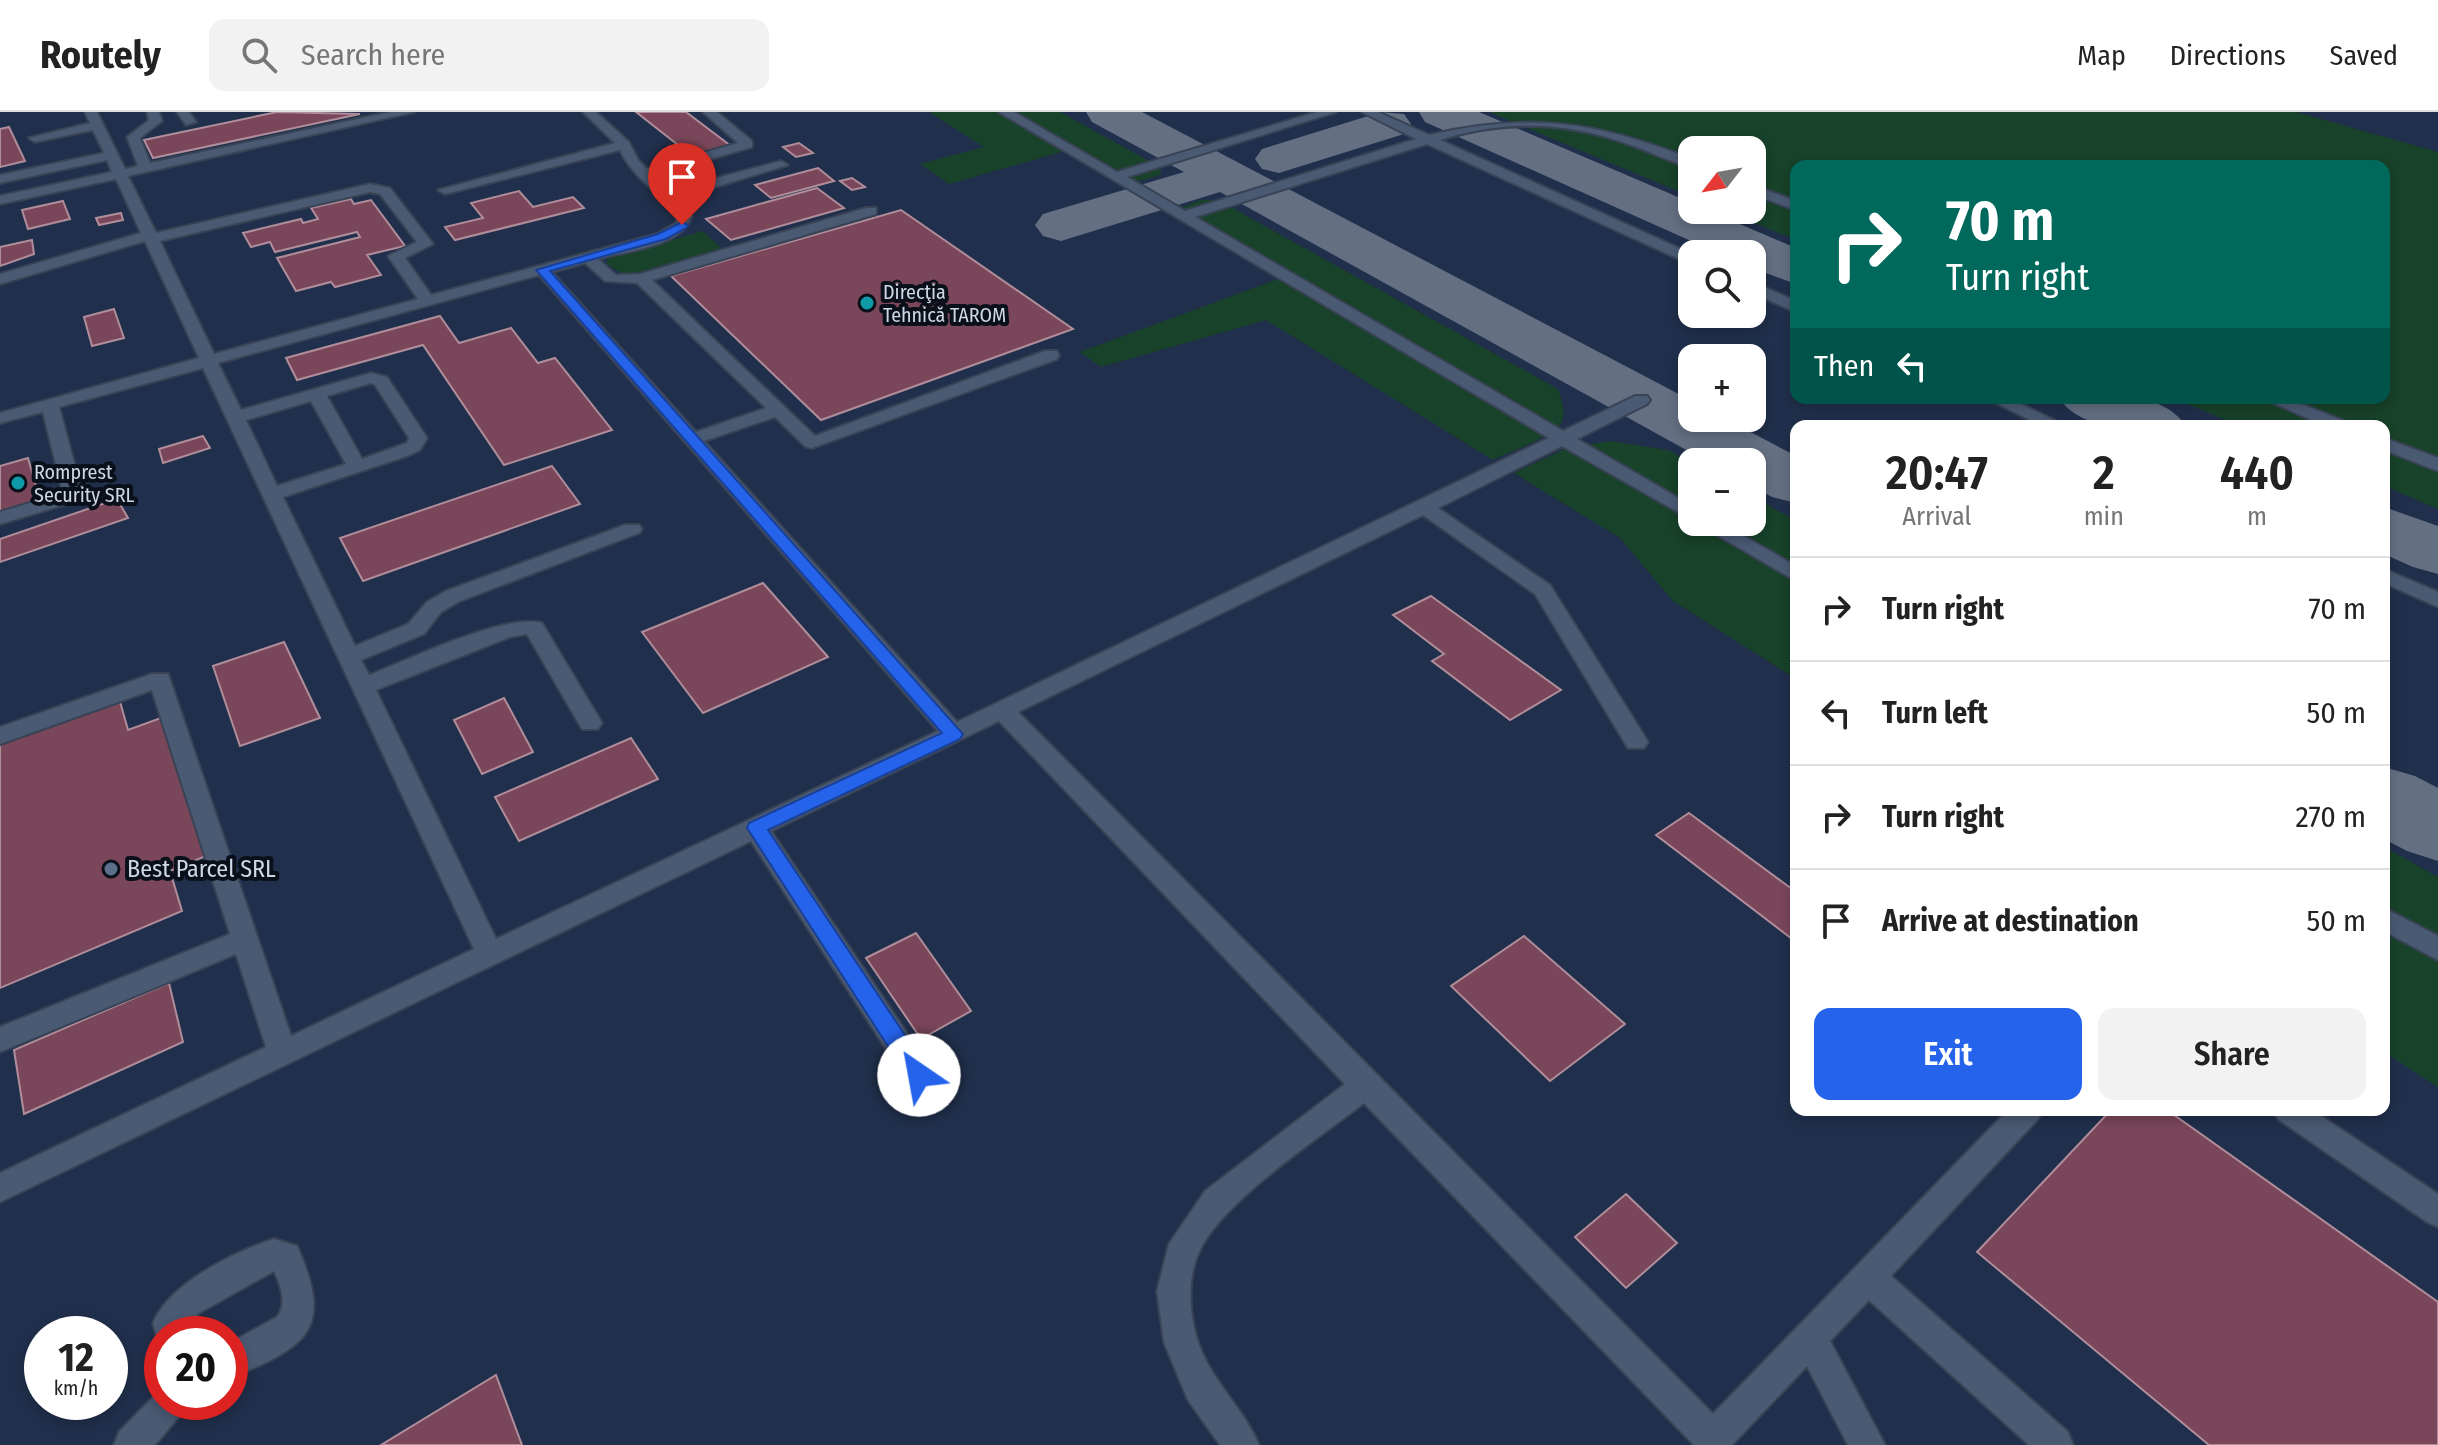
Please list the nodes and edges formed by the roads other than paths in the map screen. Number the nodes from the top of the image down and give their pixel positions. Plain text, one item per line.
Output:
1 (153, 112) edge
2 (385, 112) edge
3 (408, 112) edge
4 (589, 112) edge
5 (709, 112) edge
6 (1005, 112) edge
7 (1330, 112) edge
8 (1368, 112) edge
9 (1562, 112) edge
10 (94, 119) edge
11 (370, 120) junction
12 (1608, 131) junction
13 (35, 138) dead end
14 (1428, 139) junction
15 (624, 145) junction
16 (111, 155) junction
17 (1678, 158) edge
18 (781, 165) dead end
19 (146, 169) junction
20 (121, 174) junction
21 (645, 174) junction
22 (1114, 177) junction
23 (0, 179) edge
24 (445, 190) dead end
25 (1766, 194) edge
26 (0, 200) edge
27 (1790, 204) edge
28 (680, 209) junction
29 (871, 211) dead end
30 (1182, 217) junction
31 (150, 237) junction
32 (1678, 254) edge
33 (588, 257) junction
34 (542, 270) junction
35 (641, 278) junction
36 (0, 279) edge
37 (1766, 293) edge
38 (427, 301) junction
39 (1790, 304) edge
40 (1051, 355) dead end
41 (209, 361) junction
42 (316, 393) junction
43 (1641, 400) dead end
44 (2008, 404) edge
45 (2286, 404) edge
46 (50, 405) junction
47 (777, 410) junction
48 (236, 417) junction
49 (0, 418) edge
50 (2044, 420) edge
51 (2326, 420) edge
52 (1563, 439) junction
53 (690, 440) junction
54 (2390, 445) edge
55 (2438, 465) edge
56 (357, 467) junction
57 (272, 494) junction
58 (1678, 506) edge
59 (1424, 507) junction
60 (0, 518) edge
61 (632, 529) dead end
62 (1729, 536) edge
63 (1790, 572) edge
64 (2390, 578) edge
65 (2438, 600) edge
66 (349, 657) junction
67 (363, 686) junction
68 (1004, 712) junction
69 (590, 723) dead end
70 (954, 734) junction
71 (0, 736) edge
72 (1636, 742) dead end
73 (756, 828) junction
74 (2390, 921) edge
75 (245, 939) junction
76 (2438, 949) edge
77 (489, 953) junction
78 (0, 1040) edge
79 (282, 1053) junction
80 (919, 1075) dead end
81 (1365, 1085) junction
82 (2022, 1116) edge
83 (2297, 1116) edge
84 (0, 1188) edge
85 (2438, 1212) edge
86 (1868, 1277) junction
87 (175, 1316) edge
88 (1810, 1338) junction
89 (248, 1351) edge
90 (154, 1420) edge
91 (1707, 1437) edge
92 (132, 1445) edge
93 (1241, 1445) edge
94 (1867, 1445) edge
95 (2055, 1445) edge

1 - 19 lane
2 - 11 lane
3 - 11 lane
4 - 15 lane
5 - 21 lane
6 - 22 lane
7 - 22 lane
8 - 14 lane
9 - 12 lane
10 - 13 lane
10 - 16 lane
11 - 19 lane
12 - 14 lane
12 - 17 lane
14 - 30 lane
14 - 32 lane
15 - 21 lane
15 - 24 lane
16 - 20 lane
16 - 23 lane
18 - 28 lane
19 - 20 lane
20 - 26 lane
20 - 31 lane
21 - 28 lane
22 - 30 lane
25 - 27 lane
28 - 33 lane
29 - 35 lane
30 - 52 lane
31 - 36 lane
31 - 38 lane
31 - 41 lane
33 - 34 lane
33 - 35 lane
34 - 38 lane
34 - 53 lane
35 - 47 lane
37 - 39 lane
38 - 41 lane
40 - 47 lane
41 - 46 lane
41 - 48 lane
42 - 48 lane
42 - 56 lane
42 - 56 lane
43 - 52 lane
44 - 50 lane
45 - 51 lane
46 - 49 lane
46 - 60 lane
47 - 53 lane
48 - 57 lane
52 - 58 lane
52 - 59 lane
53 - 70 lane
54 - 55 lane
56 - 57 lane
57 - 66 lane
59 - 68 lane
59 - 72 lane
61 - 66 lane
62 - 63 lane
64 - 65 lane
66 - 67 lane
67 - 69 lane
67 - 77 lane
68 - 70 lane
68 - 81 lane
70 - 73 lane
71 - 75 lane
73 - 77 lane
73 - 80 lane
74 - 76 lane
75 - 78 lane
75 - 79 lane
77 - 79 lane
79 - 84 lane
81 - 91 lane
81 - 93 lane
82 - 86 lane
83 - 85 lane
86 - 88 lane
86 - 95 lane
87 - 89 lane
88 - 91 lane
88 - 94 lane
90 - 92 lane

